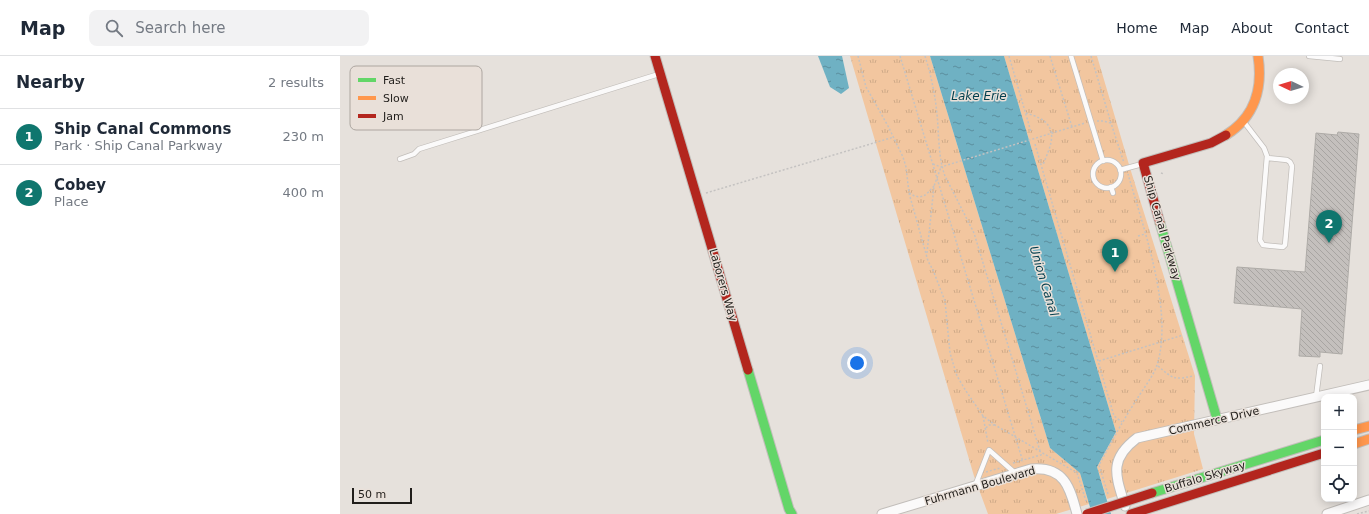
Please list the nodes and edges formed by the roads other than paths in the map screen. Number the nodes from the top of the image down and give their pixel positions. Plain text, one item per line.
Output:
1 (656, 56) edge
2 (1071, 56) edge
3 (1258, 56) edge
4 (1309, 56) edge
5 (1340, 59) dead end
6 (661, 74) junction
7 (1243, 121) junction
8 (481, 130) edge
9 (482, 130) edge
10 (1267, 158) junction
11 (400, 159) dead end
12 (1103, 161) junction
13 (1143, 163) junction
14 (1120, 170) junction
15 (1111, 187) junction
16 (1113, 193) dead end
17 (1320, 366) dead end
18 (1369, 385) edge
19 (1316, 397) junction
20 (1217, 420) junction
21 (1369, 426) edge
22 (1357, 429) edge
23 (1368, 440) edge
24 (1321, 441) edge
25 (1357, 443) edge
26 (1321, 454) edge
27 (1016, 474) junction
28 (975, 486) junction
29 (1369, 500) edge
30 (1128, 513) edge
31 (792, 514) edge
32 (882, 514) edge
33 (1077, 514) edge
34 (1087, 514) edge
35 (1328, 514) edge

1 - 6 main road, Laborers Way
2 - 12 lane
3 - 7 main road, Ship Canal Parkway
4 - 5 lane
6 - 9 lane
6 - 31 main road, Laborers Way
7 - 10 lane
7 - 13 main road, Ship Canal Parkway
8 - 11 lane
10 - 10 lane
12 - 14 lane
12 - 15 lane
13 - 14 lane
13 - 20 main road, Ship Canal Parkway
14 - 15 lane
15 - 16 lane
17 - 19 lane
18 - 19 street, Commerce Drive
19 - 20 street, Commerce Drive
20 - 30 street, Commerce Drive
21 - 22 main road
23 - 25 main road
24 - 34 main road, Buffalo Skyway, bridge
26 - 30 main road, Buffalo Skyway
27 - 28 street, Fuhrmann Boulevard
27 - 28 lane
27 - 33 street, Fuhrmann Boulevard
28 - 32 street, Fuhrmann Boulevard
29 - 35 street

